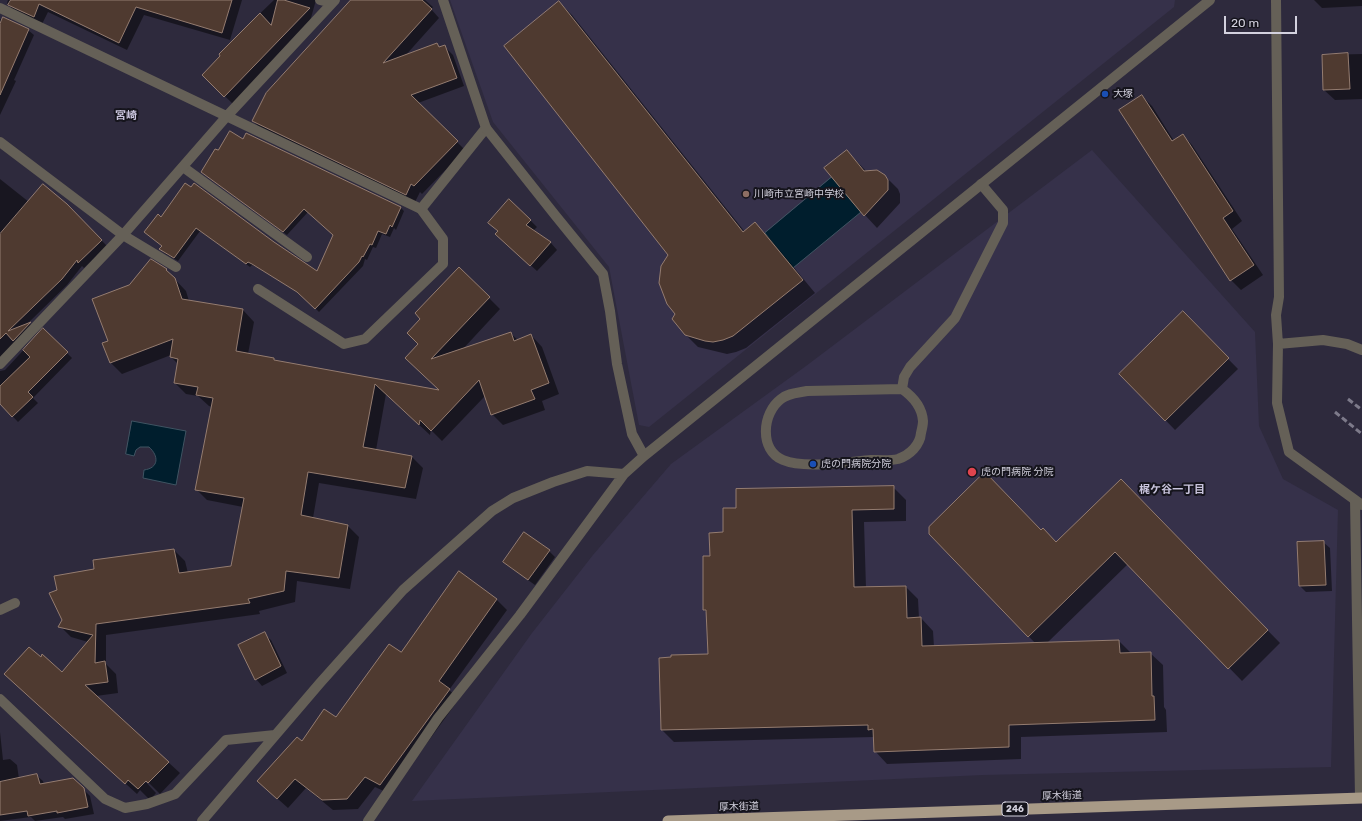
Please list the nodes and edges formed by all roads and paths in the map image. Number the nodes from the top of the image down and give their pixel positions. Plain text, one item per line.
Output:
1 (320, 0) edge
2 (443, 0) edge
3 (1276, 0) edge
4 (334, 2) edge
5 (1204, 2) edge
6 (0, 8) edge
7 (227, 116) junction
8 (486, 128) junction
9 (0, 142) edge
10 (183, 167) junction
11 (981, 184) junction
12 (421, 209) junction
13 (124, 235) junction
14 (307, 257) dead end
15 (176, 267) dead end
16 (258, 289) dead end
17 (1278, 344) junction
18 (1362, 350) edge
19 (0, 364) edge
20 (902, 389) junction
21 (644, 456) junction
22 (624, 474) junction
23 (1359, 503) edge
24 (15, 603) dead end
25 (0, 610) edge
26 (0, 699) edge
27 (275, 735) junction
28 (1361, 798) edge
29 (202, 821) edge
30 (368, 821) edge
31 (668, 821) edge

1 - 4 street
2 - 8 street
3 - 17 street
4 - 7 street
5 - 11 street
6 - 7 street
7 - 10 street
7 - 12 street
8 - 12 street
8 - 21 street
9 - 13 street
10 - 13 street
10 - 14 street
11 - 20 street
11 - 21 street
12 - 16 street
13 - 15 street
13 - 19 street
17 - 18 street
17 - 23 street
20 - 20 street
21 - 22 street
22 - 27 street
22 - 30 street
23 - 28 street
24 - 25 street
26 - 27 street
27 - 29 street
28 - 31 highway, 厚木街道 / 246

